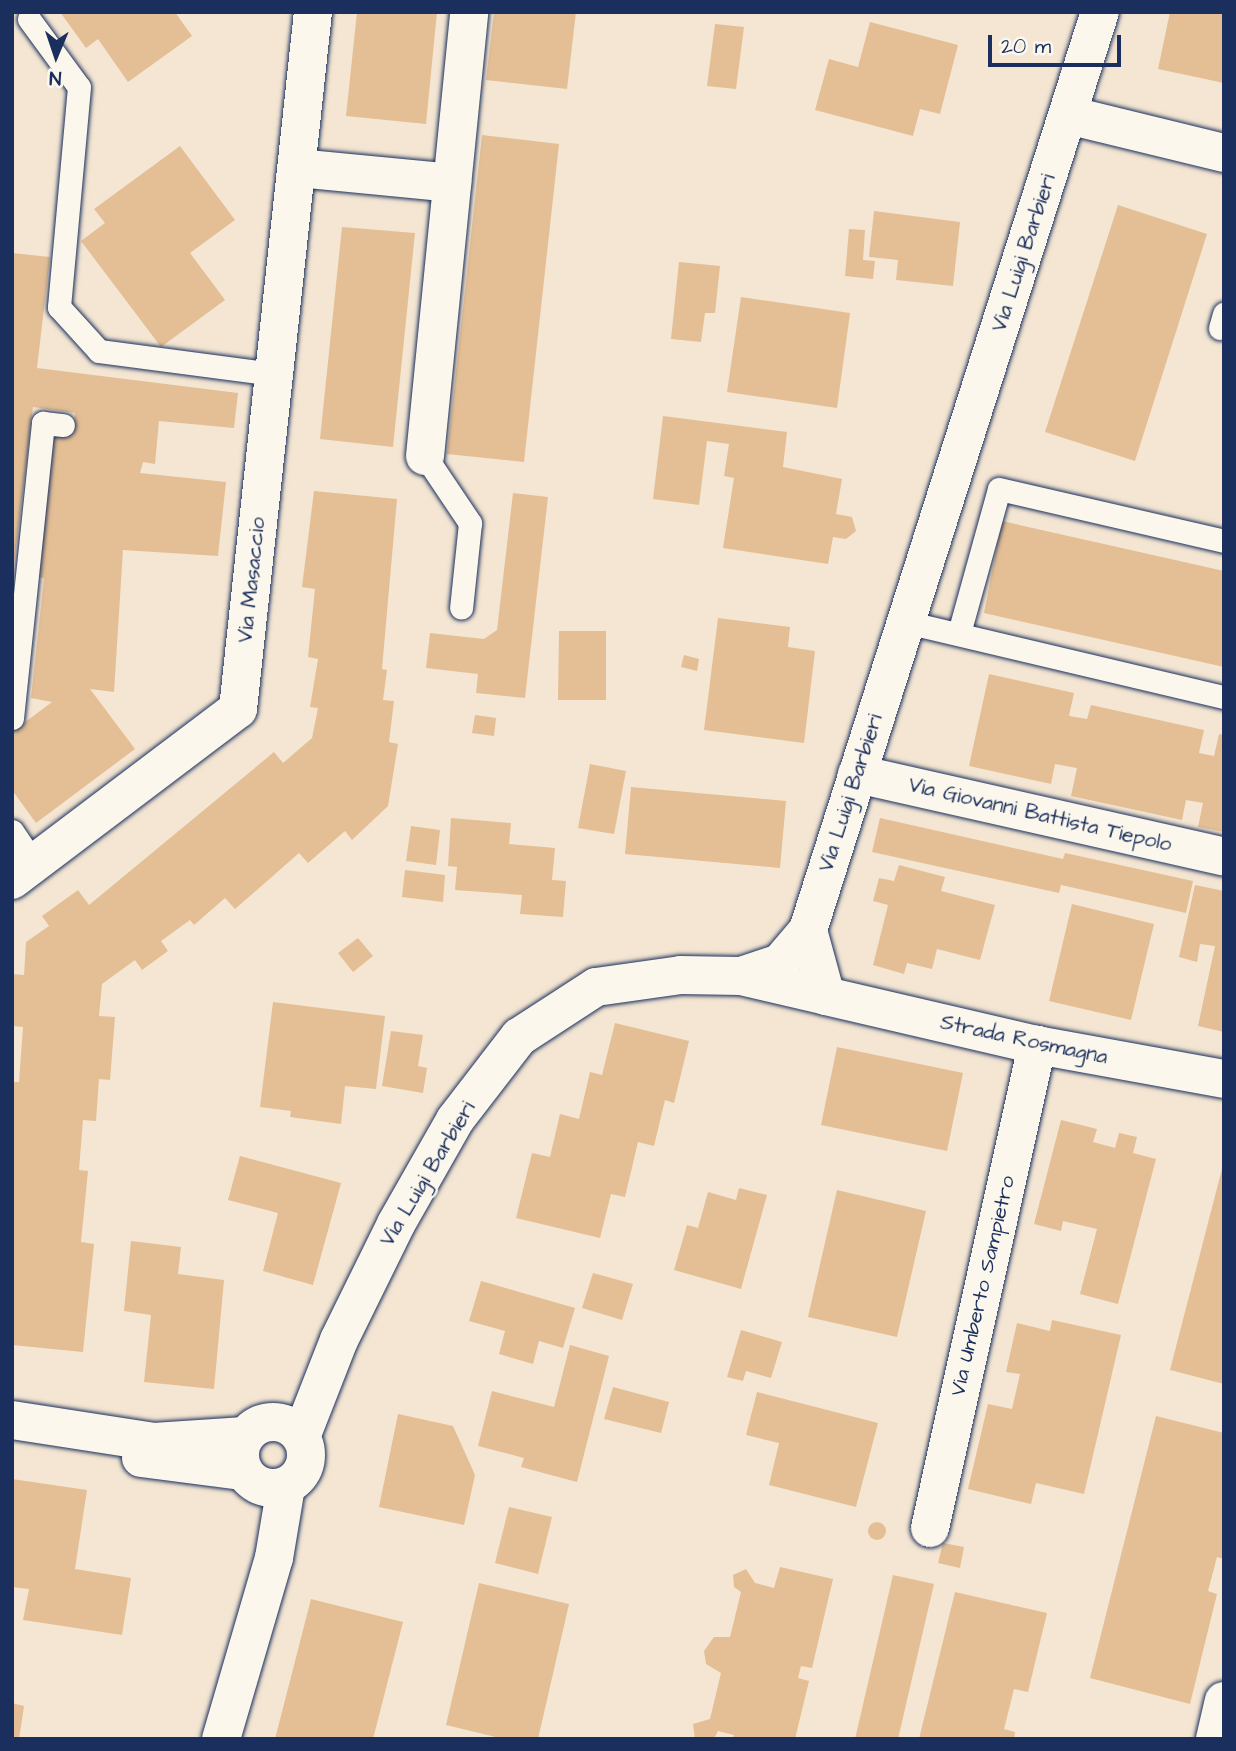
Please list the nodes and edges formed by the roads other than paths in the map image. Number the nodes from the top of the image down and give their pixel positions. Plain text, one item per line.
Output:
1 (313, 12) edge
2 (469, 12) edge
3 (1100, 12) edge
4 (29, 19) dead end
5 (1068, 115) junction
6 (1224, 153) edge
7 (297, 168) junction
8 (452, 183) junction
9 (274, 374) junction
10 (63, 425) dead end
11 (425, 456) joint
12 (1224, 541) edge
13 (461, 608) dead end
14 (906, 622) junction
15 (959, 633) junction
16 (1224, 696) edge
17 (12, 718) edge
18 (857, 774) junction
19 (12, 831) edge
20 (1224, 857) edge
21 (23, 872) edge
22 (808, 930) junction
23 (741, 976) junction
24 (826, 996) junction
25 (1037, 1045) junction
26 (1224, 1079) edge
27 (12, 1420) edge
28 (267, 1456) junction
29 (930, 1528) dead end
30 (1224, 1702) edge
31 (221, 1739) edge
32 (1215, 1739) edge

1 - 7 street, Via Masaccio
2 - 8 street
3 - 5 street, Via Luigi Barbieri
4 - 9 lane
5 - 6 street
5 - 14 street, Via Luigi Barbieri
7 - 8 street
7 - 9 street, Via Masaccio
8 - 11 street
9 - 21 street, Via Masaccio
10 - 17 lane
11 - 13 lane
12 - 15 lane
14 - 15 lane
14 - 18 street, Via Luigi Barbieri
15 - 16 lane
18 - 20 street, Via Giovanni Battista Tiepolo
18 - 22 street, Via Luigi Barbieri
19 - 21 lane
22 - 23 street, Via Luigi Barbieri
22 - 24 street
23 - 24 street, Strada Rosmagna
23 - 28 street, Via Luigi Barbieri
24 - 25 street, Strada Rosmagna
25 - 26 street, Strada Rosmagna
25 - 29 street, Via Umberto Sampietro
27 - 28 street
28 - 31 street
30 - 32 street

